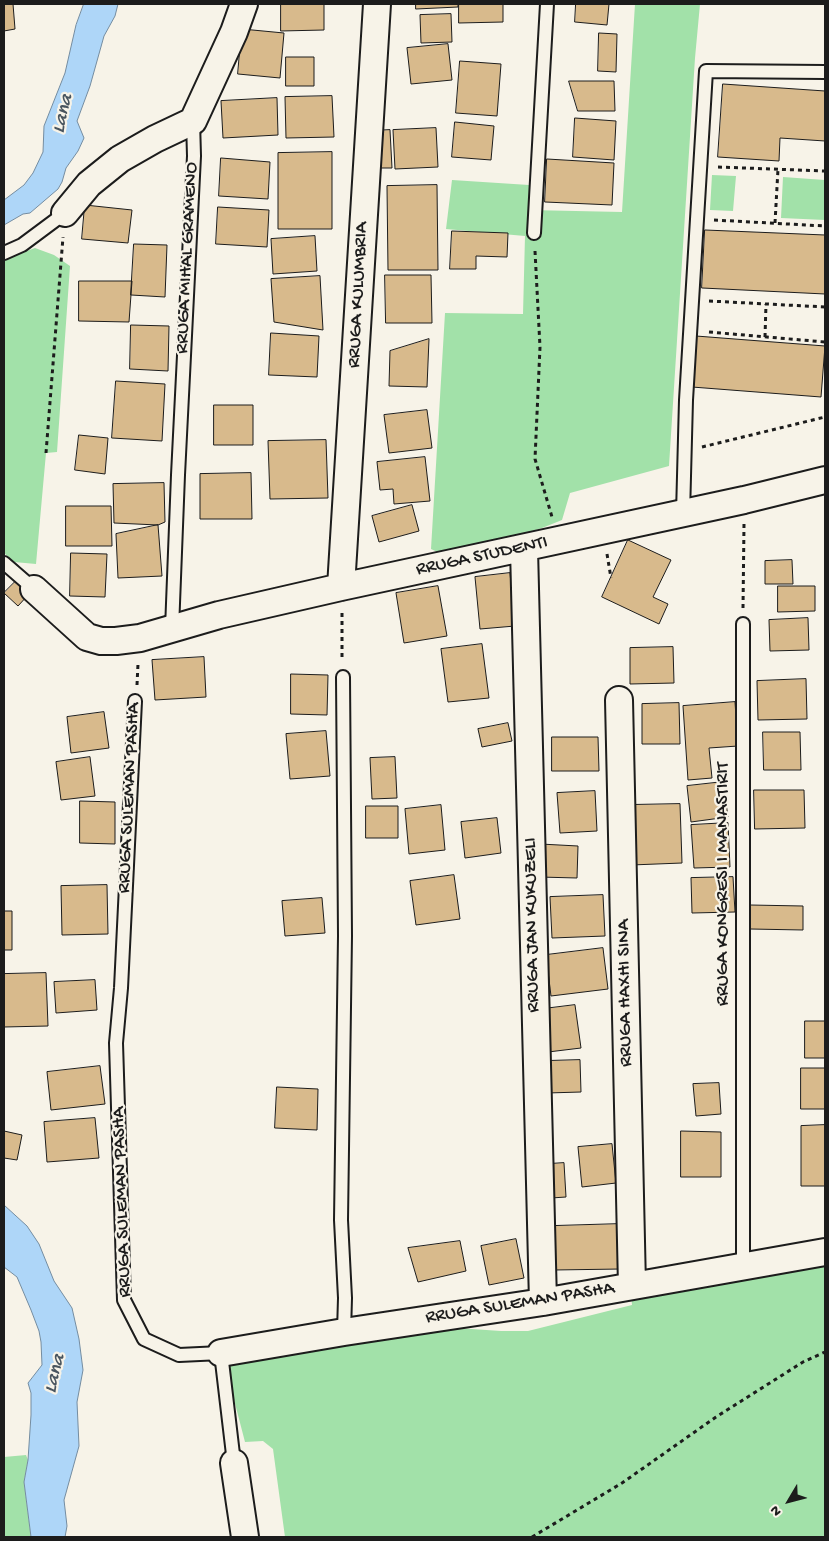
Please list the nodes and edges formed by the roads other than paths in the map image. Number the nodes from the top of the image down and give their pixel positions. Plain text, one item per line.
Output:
1 (244, 4) edge
2 (376, 4) edge
3 (547, 4) edge
4 (825, 72) edge
5 (193, 121) junction
6 (65, 212) joint
7 (534, 233) road end
8 (4, 253) edge
9 (825, 480) edge
10 (683, 514) junction
11 (524, 548) junction
12 (4, 562) edge
13 (341, 587) junction
14 (34, 589) joint
15 (743, 624) road end
16 (172, 629) junction
17 (343, 677) road end
18 (619, 700) dead end
19 (136, 701) road end
20 (825, 1252) edge
21 (743, 1267) junction
22 (632, 1286) junction
23 (543, 1302) junction
24 (344, 1332) junction
25 (222, 1353) junction
26 (234, 1463) joint
27 (245, 1537) edge

1 - 5 street
2 - 13 street, RRUGA KULUMBRIA
3 - 7 lane
4 - 10 lane
5 - 6 street
5 - 16 lane, RRUGA MIHAL GRAMENO
6 - 8 lane
9 - 10 street, RRUGA STUDENTI
10 - 11 street, RRUGA STUDENTI
11 - 13 street, RRUGA STUDENTI
11 - 23 street, RRUGA JAN KUKUZELI
12 - 14 lane
13 - 16 street, RRUGA STUDENTI
14 - 16 street, RRUGA STUDENTI
15 - 21 lane, RRUGA KONGRESI I MANASTIRIT
17 - 24 lane
18 - 22 street, RRUGA HAXHI SINA
19 - 25 lane, RRUGA SULEMAN PASHA
20 - 21 street, RRUGA SULEMAN PASHA
21 - 22 street, RRUGA SULEMAN PASHA
22 - 23 street, RRUGA SULEMAN PASHA
23 - 24 street, RRUGA SULEMAN PASHA
24 - 25 street, RRUGA SULEMAN PASHA
25 - 26 lane
26 - 27 street

